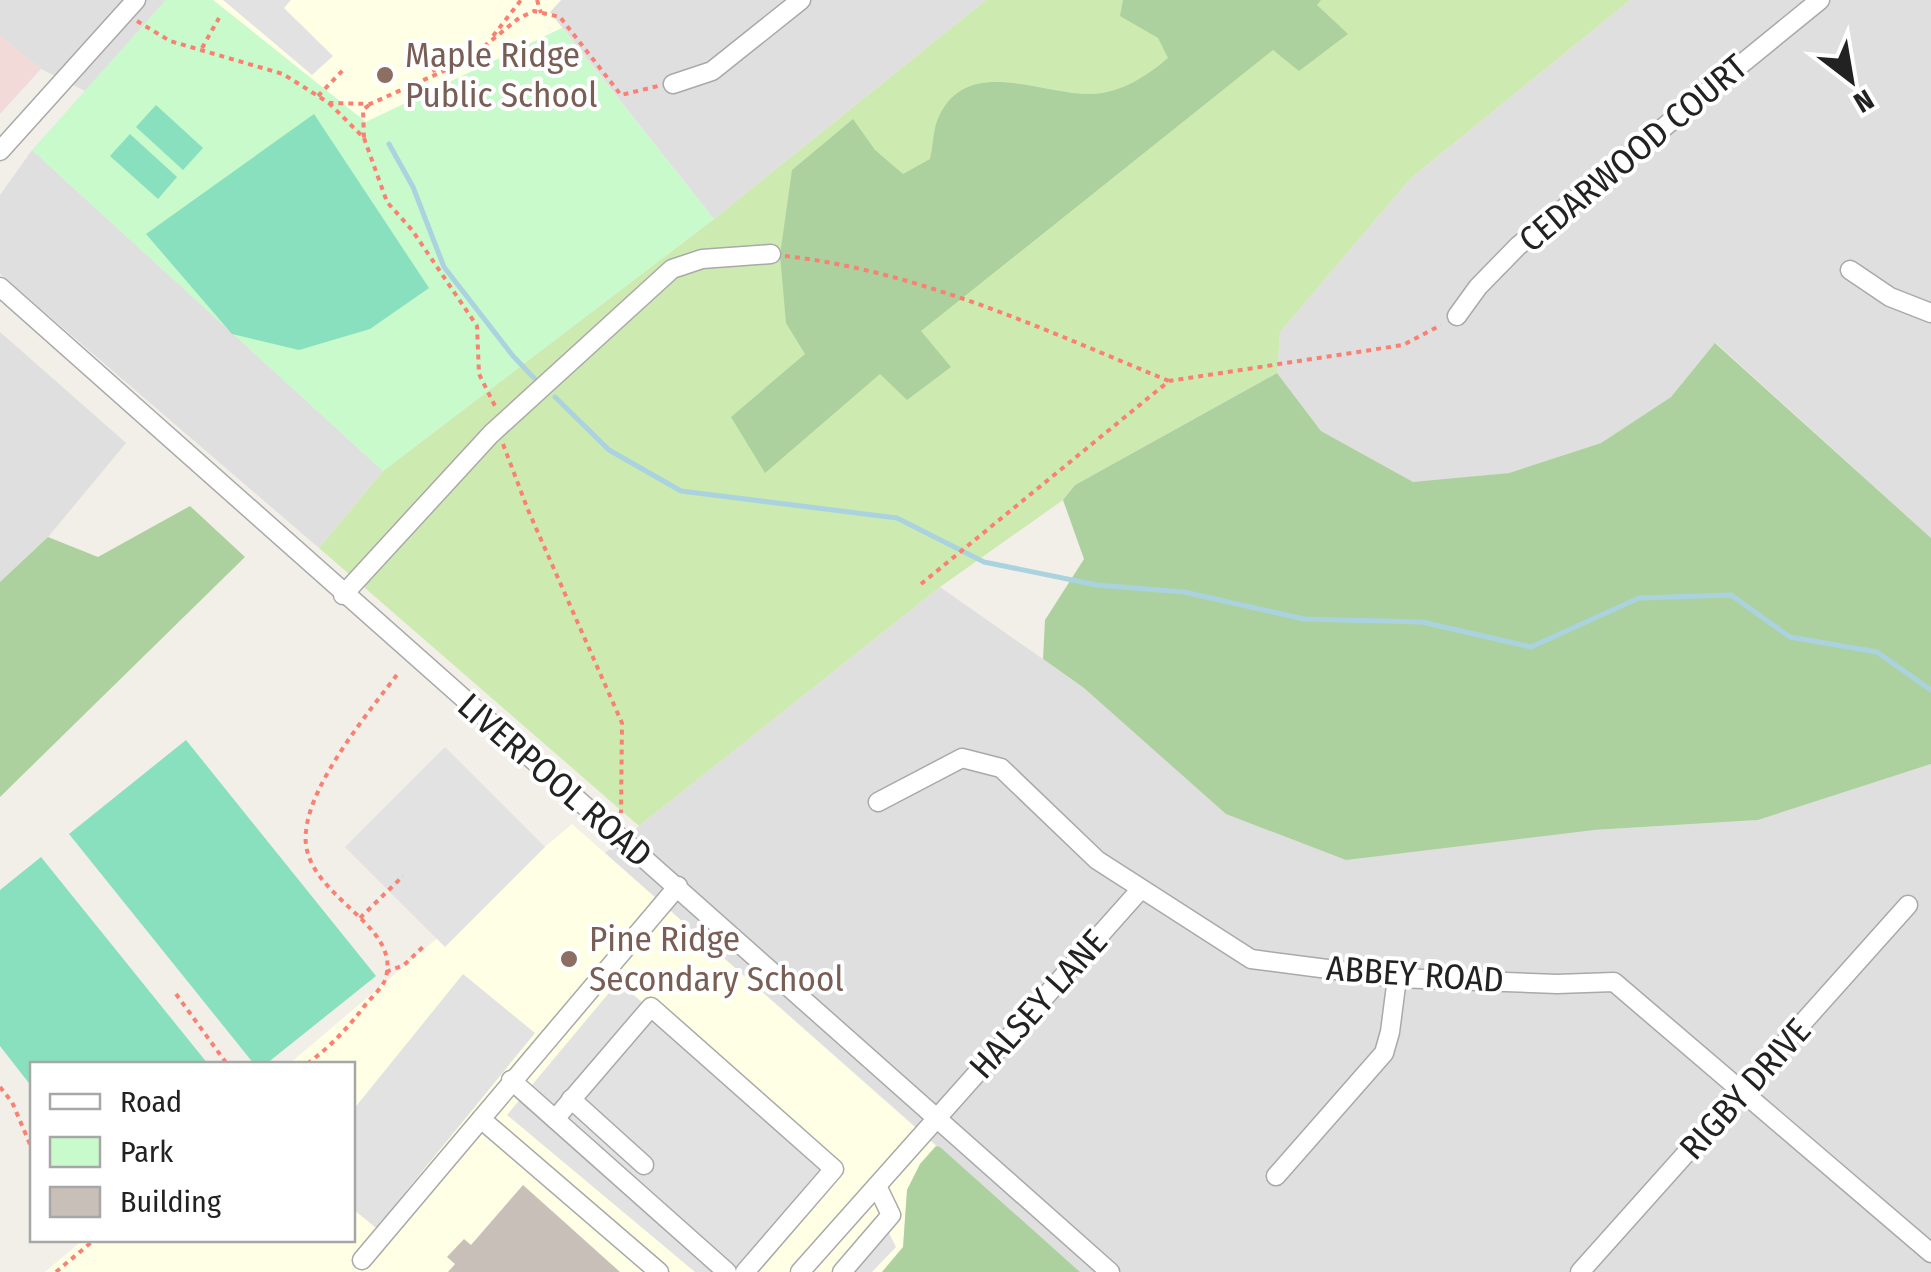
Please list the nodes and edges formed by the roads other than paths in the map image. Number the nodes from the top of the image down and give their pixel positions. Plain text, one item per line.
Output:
1 (136, 0) edge
2 (801, 0) edge
3 (1820, 0) edge
4 (673, 84) road end
5 (0, 151) edge
6 (771, 254) road end
7 (1850, 270) dead end
8 (0, 287) edge
9 (1931, 313) edge
10 (1457, 316) road end
11 (344, 595) junction
12 (878, 802) dead end
13 (678, 886) junction
14 (1140, 890) junction
15 (1908, 905) dead end
16 (1396, 978) junction
17 (511, 1080) junction
18 (1741, 1094) junction
19 (571, 1100) junction
20 (936, 1118) junction
21 (481, 1119) junction
22 (555, 1119) junction
23 (644, 1165) dead end
24 (1276, 1176) dead end
25 (878, 1188) junction
26 (1931, 1253) edge
27 (362, 1260) dead end
28 (659, 1272) edge
29 (727, 1272) edge
30 (745, 1272) edge
31 (800, 1272) edge
32 (842, 1272) edge
33 (1110, 1272) edge
34 (1580, 1272) edge

1 - 5 street
2 - 4 street
3 - 10 street, CEDARWOOD COURT
6 - 11 street
7 - 9 street
8 - 11 street, LIVERPOOL ROAD
11 - 13 street, LIVERPOOL ROAD
12 - 14 street, ABBEY ROAD
13 - 17 street
13 - 20 street, LIVERPOOL ROAD
14 - 16 street, ABBEY ROAD
14 - 20 street, HALSEY LANE
15 - 18 street, RIGBY DRIVE
16 - 18 street, ABBEY ROAD
16 - 24 street
17 - 21 street
17 - 22 street
18 - 26 street, ABBEY ROAD
18 - 34 street, RIGBY DRIVE
19 - 22 street
19 - 23 street
19 - 30 street
20 - 25 street, HALSEY LANE
20 - 33 street, LIVERPOOL ROAD
21 - 27 street
21 - 28 street
22 - 29 street
25 - 31 street, HALSEY LANE
25 - 32 street

